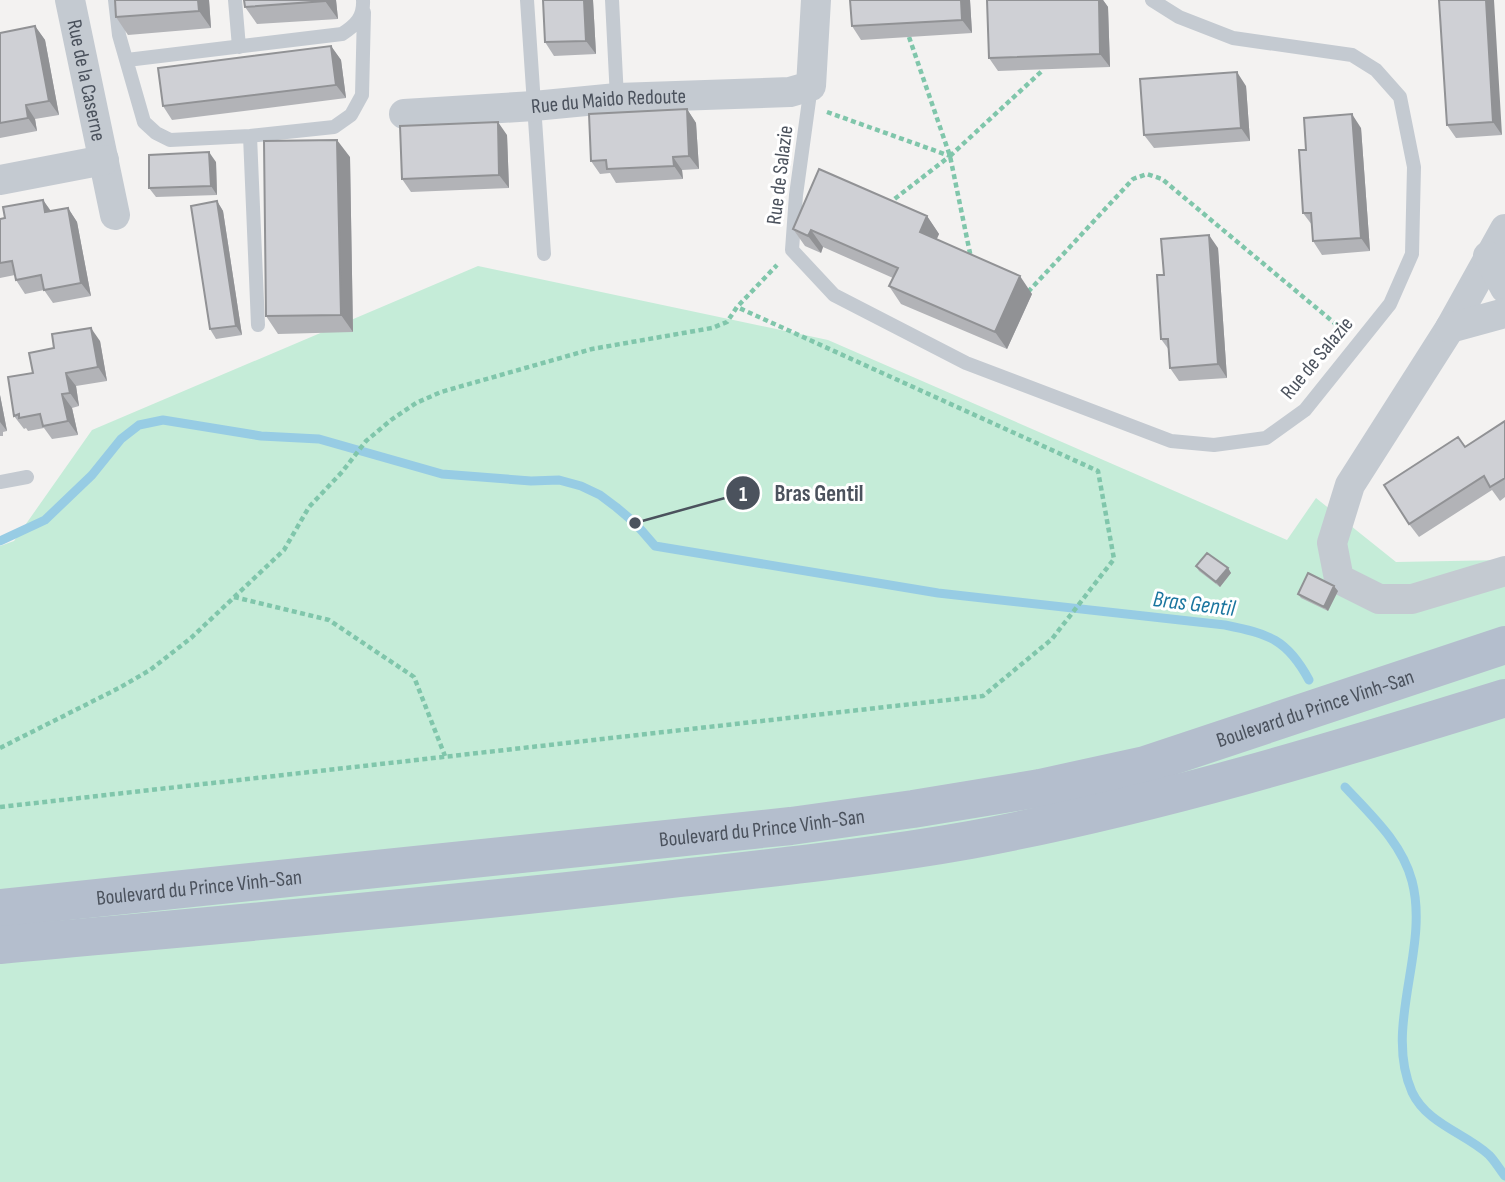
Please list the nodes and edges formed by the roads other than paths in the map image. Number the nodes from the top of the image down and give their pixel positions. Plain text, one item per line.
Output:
1 (70, 0) edge
2 (115, 0) edge
3 (236, 0) edge
4 (527, 0) edge
5 (612, 0) edge
6 (816, 0) edge
7 (1152, 0) edge
8 (363, 6) edge
9 (239, 47) junction
10 (127, 61) junction
11 (811, 96) junction
12 (617, 98) junction
13 (534, 106) junction
14 (404, 114) dead end
15 (250, 135) junction
16 (104, 160) junction
17 (0, 180) edge
18 (115, 215) dead end
19 (1505, 229) edge
20 (544, 254) dead end
21 (1488, 256) junction
22 (1505, 288) edge
23 (1505, 313) edge
24 (258, 325) dead end
25 (1450, 328) junction
26 (27, 477) dead end
27 (0, 482) edge
28 (1505, 571) edge
29 (1505, 645) edge
30 (1505, 698) edge
31 (0, 908) edge
32 (0, 945) edge

1 - 16 street, Rue de la Caserne
2 - 10 lane
3 - 9 lane
4 - 13 lane
5 - 12 lane
6 - 11 street
7 - 11 lane, Rue de Salazie
8 - 9 lane
8 - 15 lane
9 - 10 lane
10 - 15 lane
11 - 12 street, Rue du Maido Redoute
12 - 13 street, Rue du Maido Redoute
13 - 14 street, Rue du Maido Redoute
13 - 20 lane
15 - 24 lane
16 - 17 street, Rue de la Caserne
16 - 18 street, Rue de la Caserne
19 - 21 street
21 - 22 street
21 - 25 street
23 - 25 street
25 - 28 street
26 - 27 lane
29 - 31 main road, Boulevard du Prince Vinh-San
30 - 32 main road, Boulevard du Prince Vinh-San

